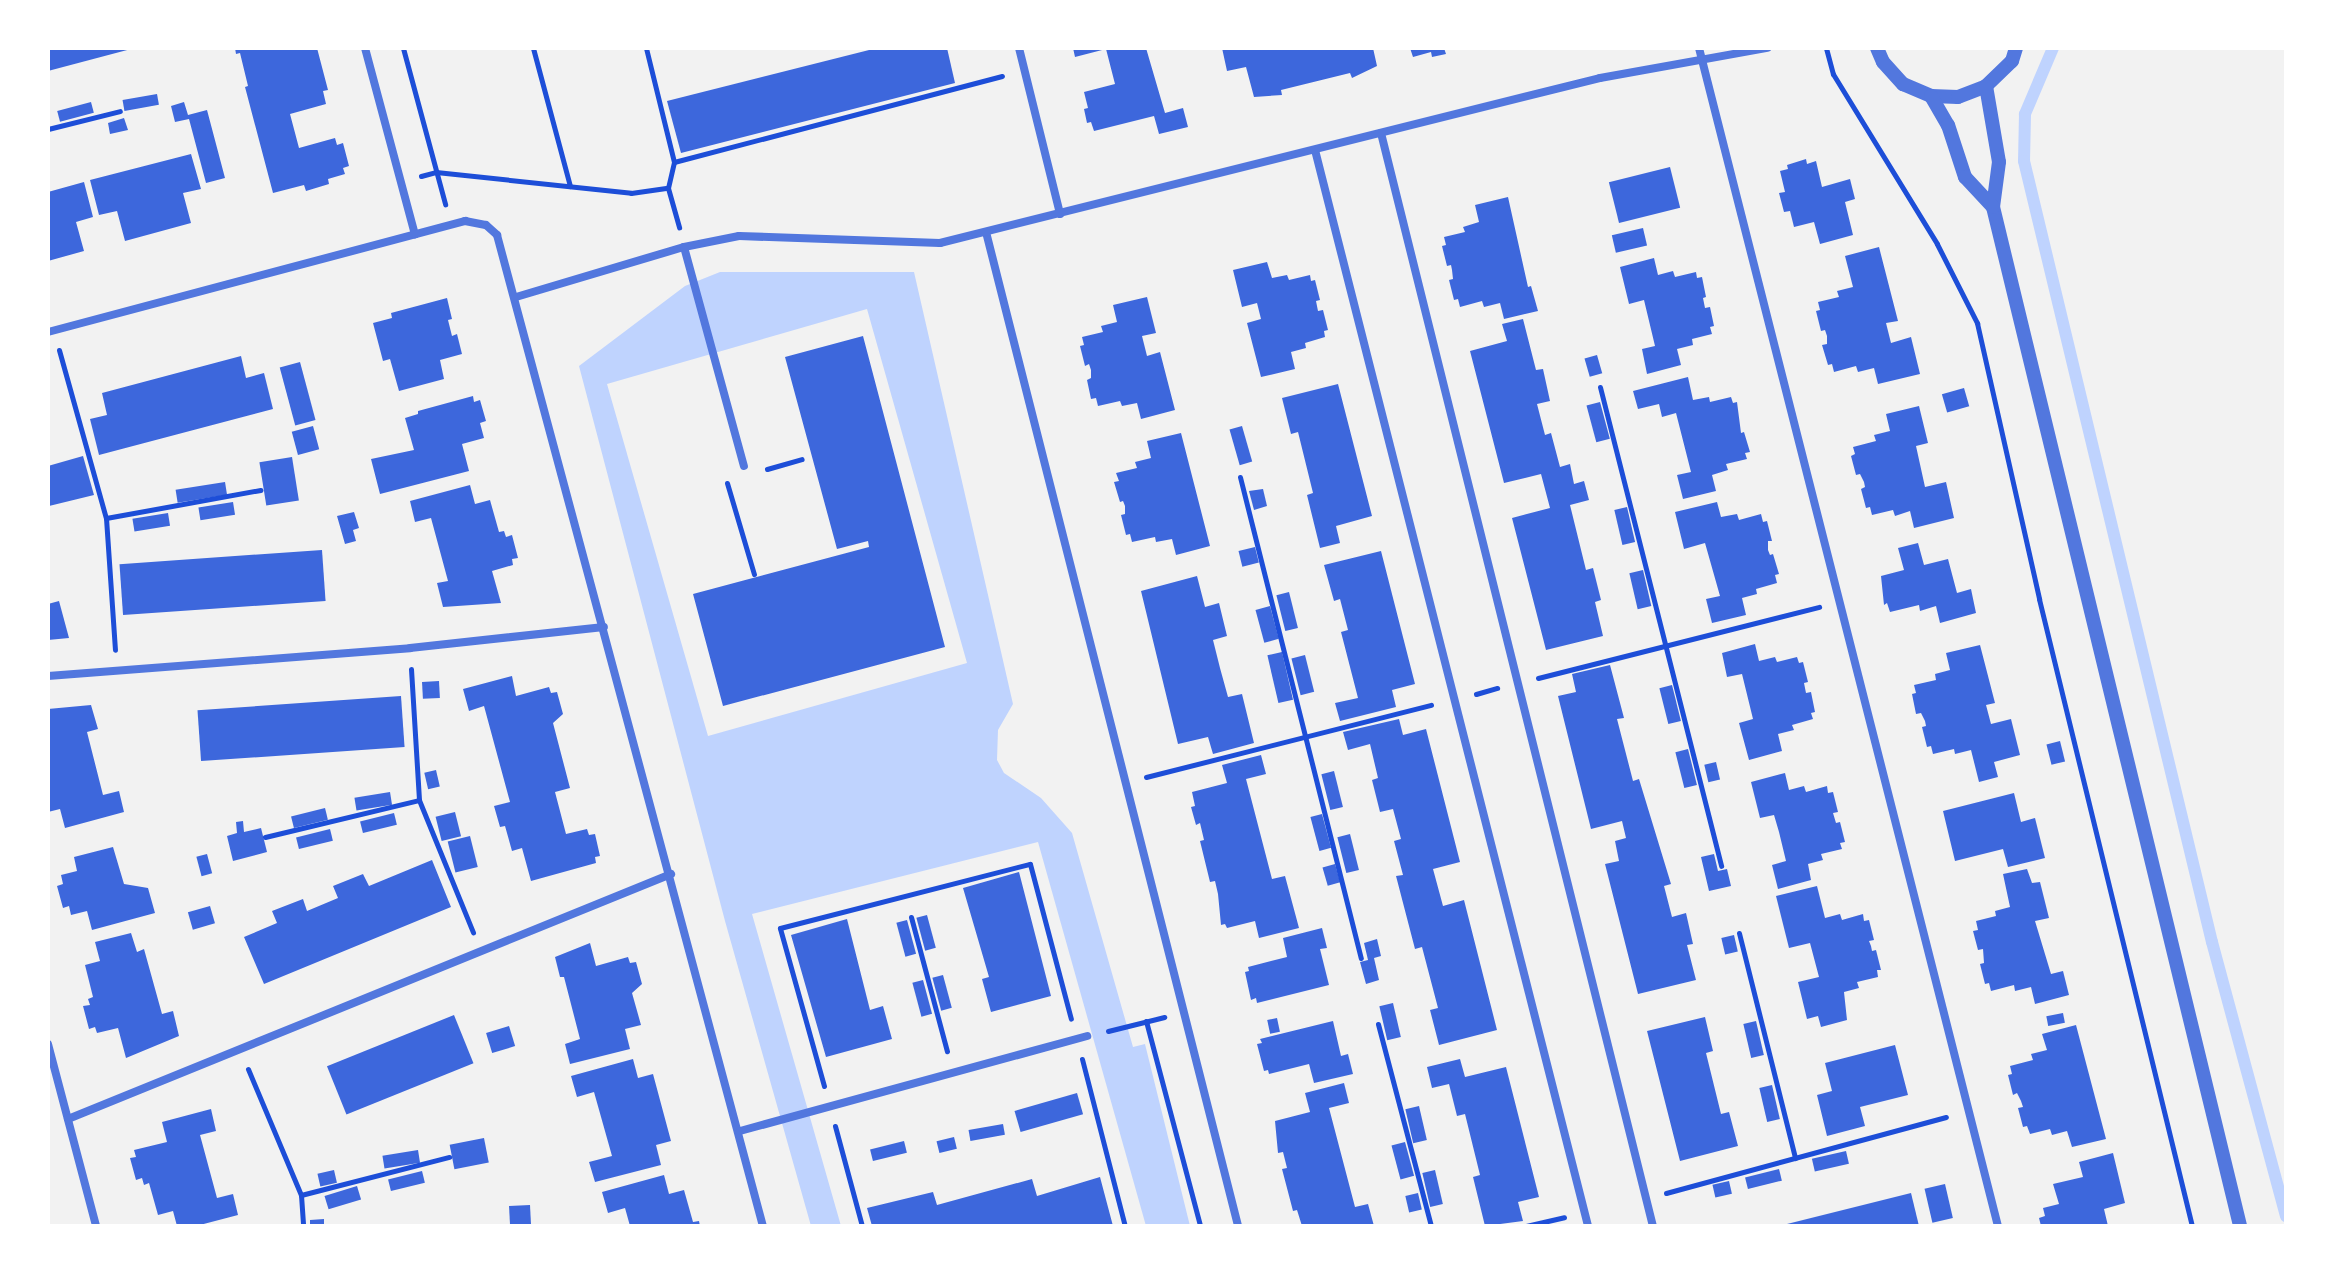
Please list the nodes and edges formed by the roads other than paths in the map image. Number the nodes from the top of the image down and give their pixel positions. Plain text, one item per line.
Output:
1 (365, 48) edge
2 (1019, 48) edge
3 (1699, 48) edge
4 (1767, 48) edge
5 (1877, 48) edge
6 (2016, 48) edge
7 (1701, 60) junction
8 (1986, 86) junction
9 (1931, 96) junction
10 (1381, 133) junction
11 (1315, 150) junction
12 (1993, 207) junction
13 (1060, 214) junction
14 (986, 232) junction
15 (415, 234) junction
16 (684, 247) junction
17 (516, 297) junction
18 (51, 331) edge
19 (744, 466) dead end
20 (604, 627) junction
21 (48, 676) edge
22 (671, 874) junction
23 (1087, 1036) dead end
24 (48, 1044) edge
25 (68, 1119) junction
26 (740, 1131) junction
27 (96, 1226) edge
28 (763, 1226) edge
29 (1238, 1226) edge
30 (1588, 1226) edge
31 (1653, 1226) edge
32 (1998, 1226) edge
33 (2240, 1226) edge

1 - 15 street
2 - 13 street
3 - 7 street
4 - 7 street
5 - 9 street
6 - 8 street
7 - 10 street
7 - 32 street
8 - 9 street
8 - 12 street
9 - 12 street
10 - 11 street
10 - 31 street
11 - 13 street
11 - 30 street
12 - 33 street
13 - 14 street
14 - 16 street
14 - 29 street
15 - 17 street
15 - 18 street
16 - 17 street
16 - 19 street
17 - 20 street
20 - 21 street
20 - 22 street
22 - 25 street
22 - 26 street
23 - 26 street
24 - 25 street
25 - 27 street
26 - 28 street

